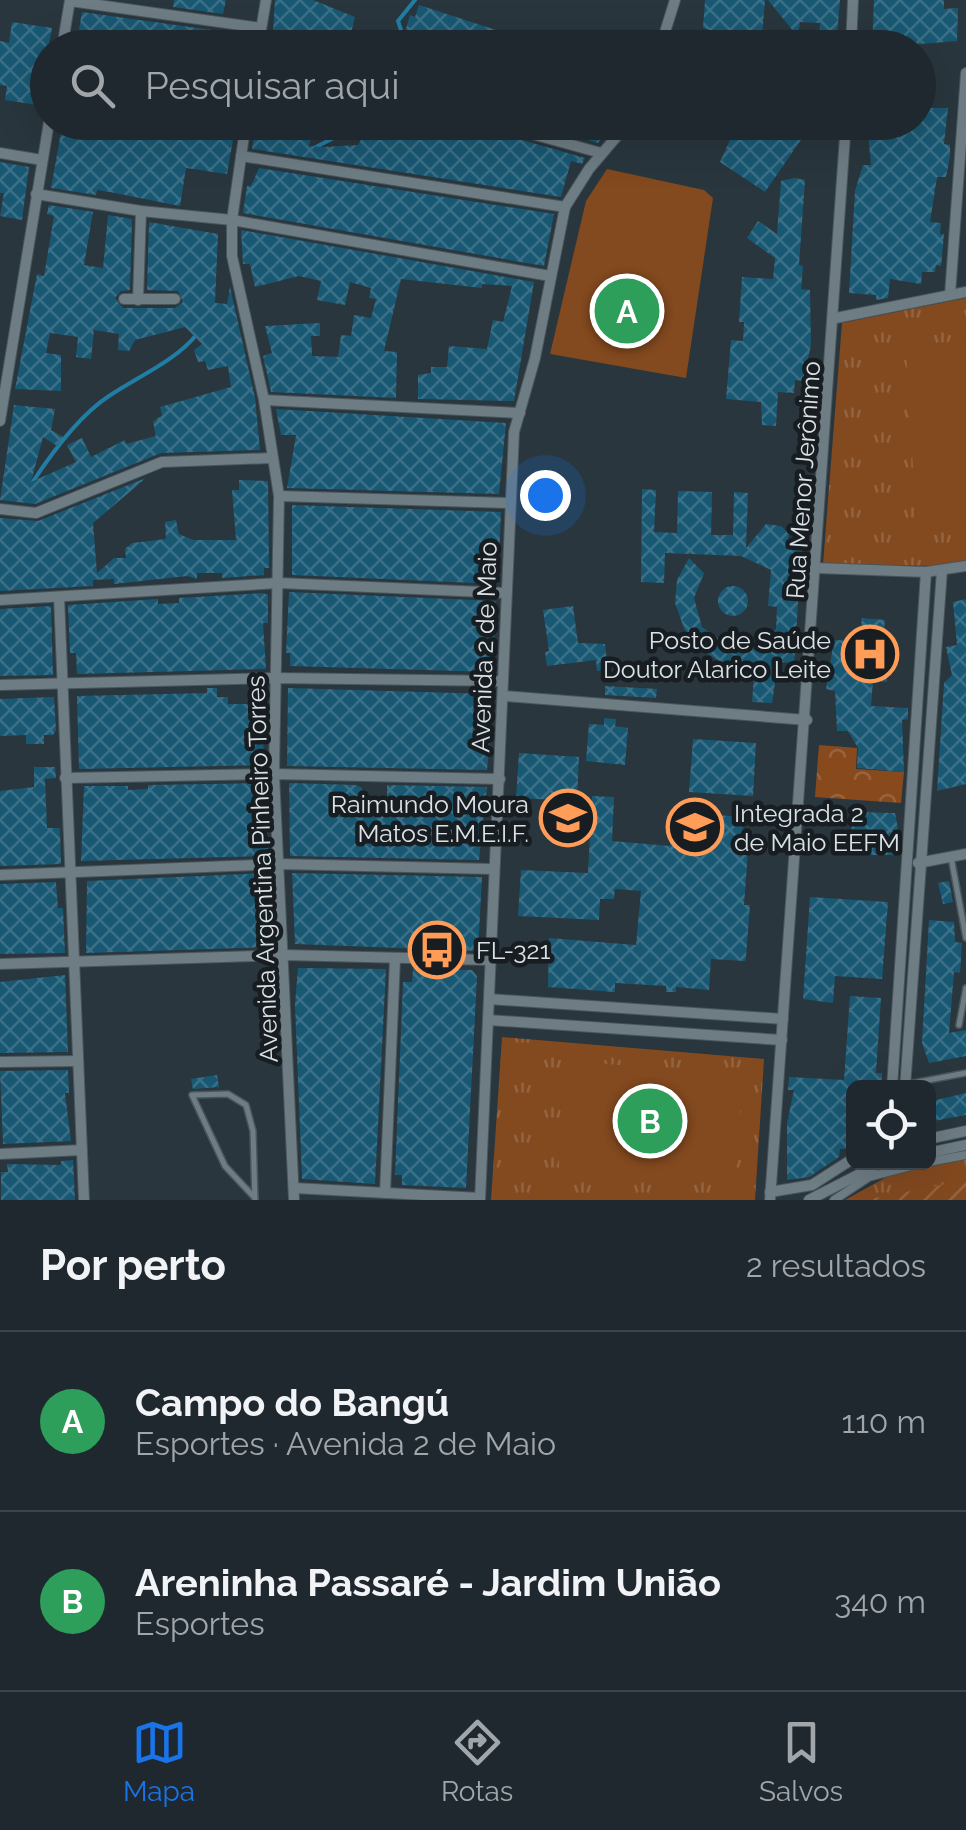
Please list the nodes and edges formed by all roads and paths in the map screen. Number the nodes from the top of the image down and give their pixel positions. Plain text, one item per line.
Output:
1 (70, 0) edge
2 (266, 0) edge
3 (674, 0) edge
4 (854, 0) edge
5 (65, 30) edge
6 (220, 30) edge
7 (261, 30) edge
8 (665, 30) edge
9 (852, 30) edge
10 (966, 73) edge
11 (965, 83) edge
12 (46, 140) edge
13 (243, 140) edge
14 (556, 140) edge
15 (612, 140) edge
16 (845, 140) edge
17 (601, 152) junction
18 (0, 153) edge
19 (241, 156) junction
20 (42, 160) junction
21 (963, 162) edge
22 (36, 194) junction
23 (566, 208) junction
24 (140, 212) junction
25 (232, 220) junction
26 (550, 276) junction
27 (966, 292) edge
28 (950, 295) junction
29 (124, 299) dead end
30 (176, 299) dead end
31 (138, 300) junction
32 (836, 318) junction
33 (264, 400) junction
34 (520, 413) junction
35 (0, 421) edge
36 (272, 458) junction
37 (279, 496) junction
38 (508, 503) junction
39 (0, 509) edge
40 (966, 566) edge
41 (816, 568) junction
42 (942, 570) junction
43 (926, 572) junction
44 (278, 583) junction
45 (506, 592) junction
46 (59, 596) junction
47 (0, 600) edge
48 (274, 678) junction
49 (503, 681) junction
50 (64, 684) junction
51 (0, 686) edge
52 (504, 696) junction
53 (807, 720) junction
54 (274, 774) junction
55 (65, 778) junction
56 (500, 780) junction
57 (966, 854) edge
58 (951, 858) junction
59 (908, 862) junction
60 (923, 863) junction
61 (279, 864) junction
62 (493, 869) junction
63 (70, 871) junction
64 (0, 876) edge
65 (966, 938) edge
66 (902, 948) junction
67 (916, 950) junction
68 (284, 955) junction
69 (395, 959) junction
70 (489, 960) junction
71 (72, 961) junction
72 (0, 964) edge
73 (966, 988) edge
74 (489, 999) junction
75 (535, 1002) junction
76 (604, 1007) junction
77 (657, 1011) junction
78 (730, 1016) junction
79 (488, 1020) junction
80 (783, 1020) junction
81 (532, 1023) junction
82 (959, 1026) dead end
83 (601, 1028) junction
84 (655, 1032) junction
85 (728, 1037) junction
86 (782, 1040) junction
87 (78, 1061) junction
88 (0, 1062) edge
89 (966, 1073) edge
90 (893, 1080) edge
91 (907, 1080) edge
92 (936, 1080) edge
93 (966, 1131) edge
94 (936, 1137) edge
95 (966, 1145) edge
96 (82, 1150) junction
97 (936, 1151) edge
98 (0, 1154) edge
99 (966, 1156) edge
100 (936, 1161) edge
101 (846, 1163) edge
102 (871, 1170) edge
103 (897, 1170) edge
104 (818, 1182) junction
105 (385, 1192) junction
106 (294, 1194) edge
107 (770, 1196) edge
108 (827, 1198) edge
109 (255, 1199) edge
110 (480, 1199) edge
111 (84, 1200) edge
112 (809, 1200) edge

1 - 5 street
1 - 6 street
2 - 7 street
3 - 8 street
4 - 9 street
10 - 11 street
11 - 21 street
12 - 20 street
13 - 19 street, Avenida Argentina Pinheiro Torres
14 - 17 street
15 - 17 street, Avenida 2 de Maio
16 - 32 street, Rua Menor Jerônimo
17 - 23 street, Avenida 2 de Maio
18 - 20 street
19 - 23 street
19 - 25 street, Avenida Argentina Pinheiro Torres
20 - 22 street
21 - 28 street
22 - 24 street
22 - 35 street
23 - 26 street, Avenida 2 de Maio
24 - 25 street
24 - 31 street
25 - 26 street
25 - 33 street, Avenida Argentina Pinheiro Torres
26 - 34 street, Avenida 2 de Maio
27 - 28 street
28 - 32 street
29 - 31 street
30 - 31 street
32 - 41 street, Rua Menor Jerônimo
33 - 34 street
33 - 36 street, Avenida Argentina Pinheiro Torres
34 - 38 street, Avenida 2 de Maio
36 - 37 street, Avenida Argentina Pinheiro Torres
36 - 39 street
37 - 38 street
37 - 44 street, Avenida Argentina Pinheiro Torres
38 - 45 street, Avenida 2 de Maio
40 - 42 street
41 - 43 street
41 - 53 street, Rua Menor Jerônimo
42 - 43 street
42 - 60 street
43 - 59 street
44 - 45 street
44 - 46 street
44 - 48 street, Avenida Argentina Pinheiro Torres
45 - 49 street, Avenida 2 de Maio
46 - 47 street
46 - 50 street
48 - 49 street
48 - 50 street
48 - 54 street, Avenida Argentina Pinheiro Torres
49 - 52 street, Avenida 2 de Maio
50 - 51 street
50 - 55 street
52 - 53 street
52 - 56 street, Avenida 2 de Maio
53 - 80 street, Rua Menor Jerônimo
54 - 55 street
54 - 56 street
54 - 61 street, Avenida Argentina Pinheiro Torres
55 - 63 street
56 - 62 street, Avenida 2 de Maio
57 - 58 street
58 - 60 street
58 - 65 lane
59 - 60 street
59 - 66 street
60 - 67 street
61 - 62 street
61 - 63 street
61 - 68 street, Avenida Argentina Pinheiro Torres
62 - 70 street, Avenida 2 de Maio
63 - 64 street
63 - 71 street
66 - 67 street
66 - 90 street
67 - 91 street
68 - 69 street
68 - 71 street
68 - 106 street, Avenida Argentina Pinheiro Torres
69 - 70 street
69 - 105 street
70 - 74 street, Avenida 2 de Maio
71 - 72 street
71 - 87 street
73 - 82 lane
74 - 75 street
74 - 79 street, Avenida 2 de Maio
75 - 76 street
75 - 81 street
76 - 77 street
76 - 83 street
77 - 78 street
77 - 84 street
78 - 80 street
78 - 85 street
79 - 81 street
79 - 110 street, Avenida 2 de Maio
80 - 86 street, Rua Menor Jerônimo
81 - 83 street
83 - 84 street
84 - 85 street
85 - 86 street
86 - 107 street, Rua Menor Jerônimo
87 - 88 street
87 - 96 street
89 - 92 lane
93 - 94 street
95 - 97 street
96 - 98 street
96 - 111 street
99 - 100 street
101 - 104 street
102 - 108 street
103 - 108 street
104 - 107 street
104 - 108 street
105 - 106 street
105 - 110 street
108 - 112 street
109 - 109 lane

